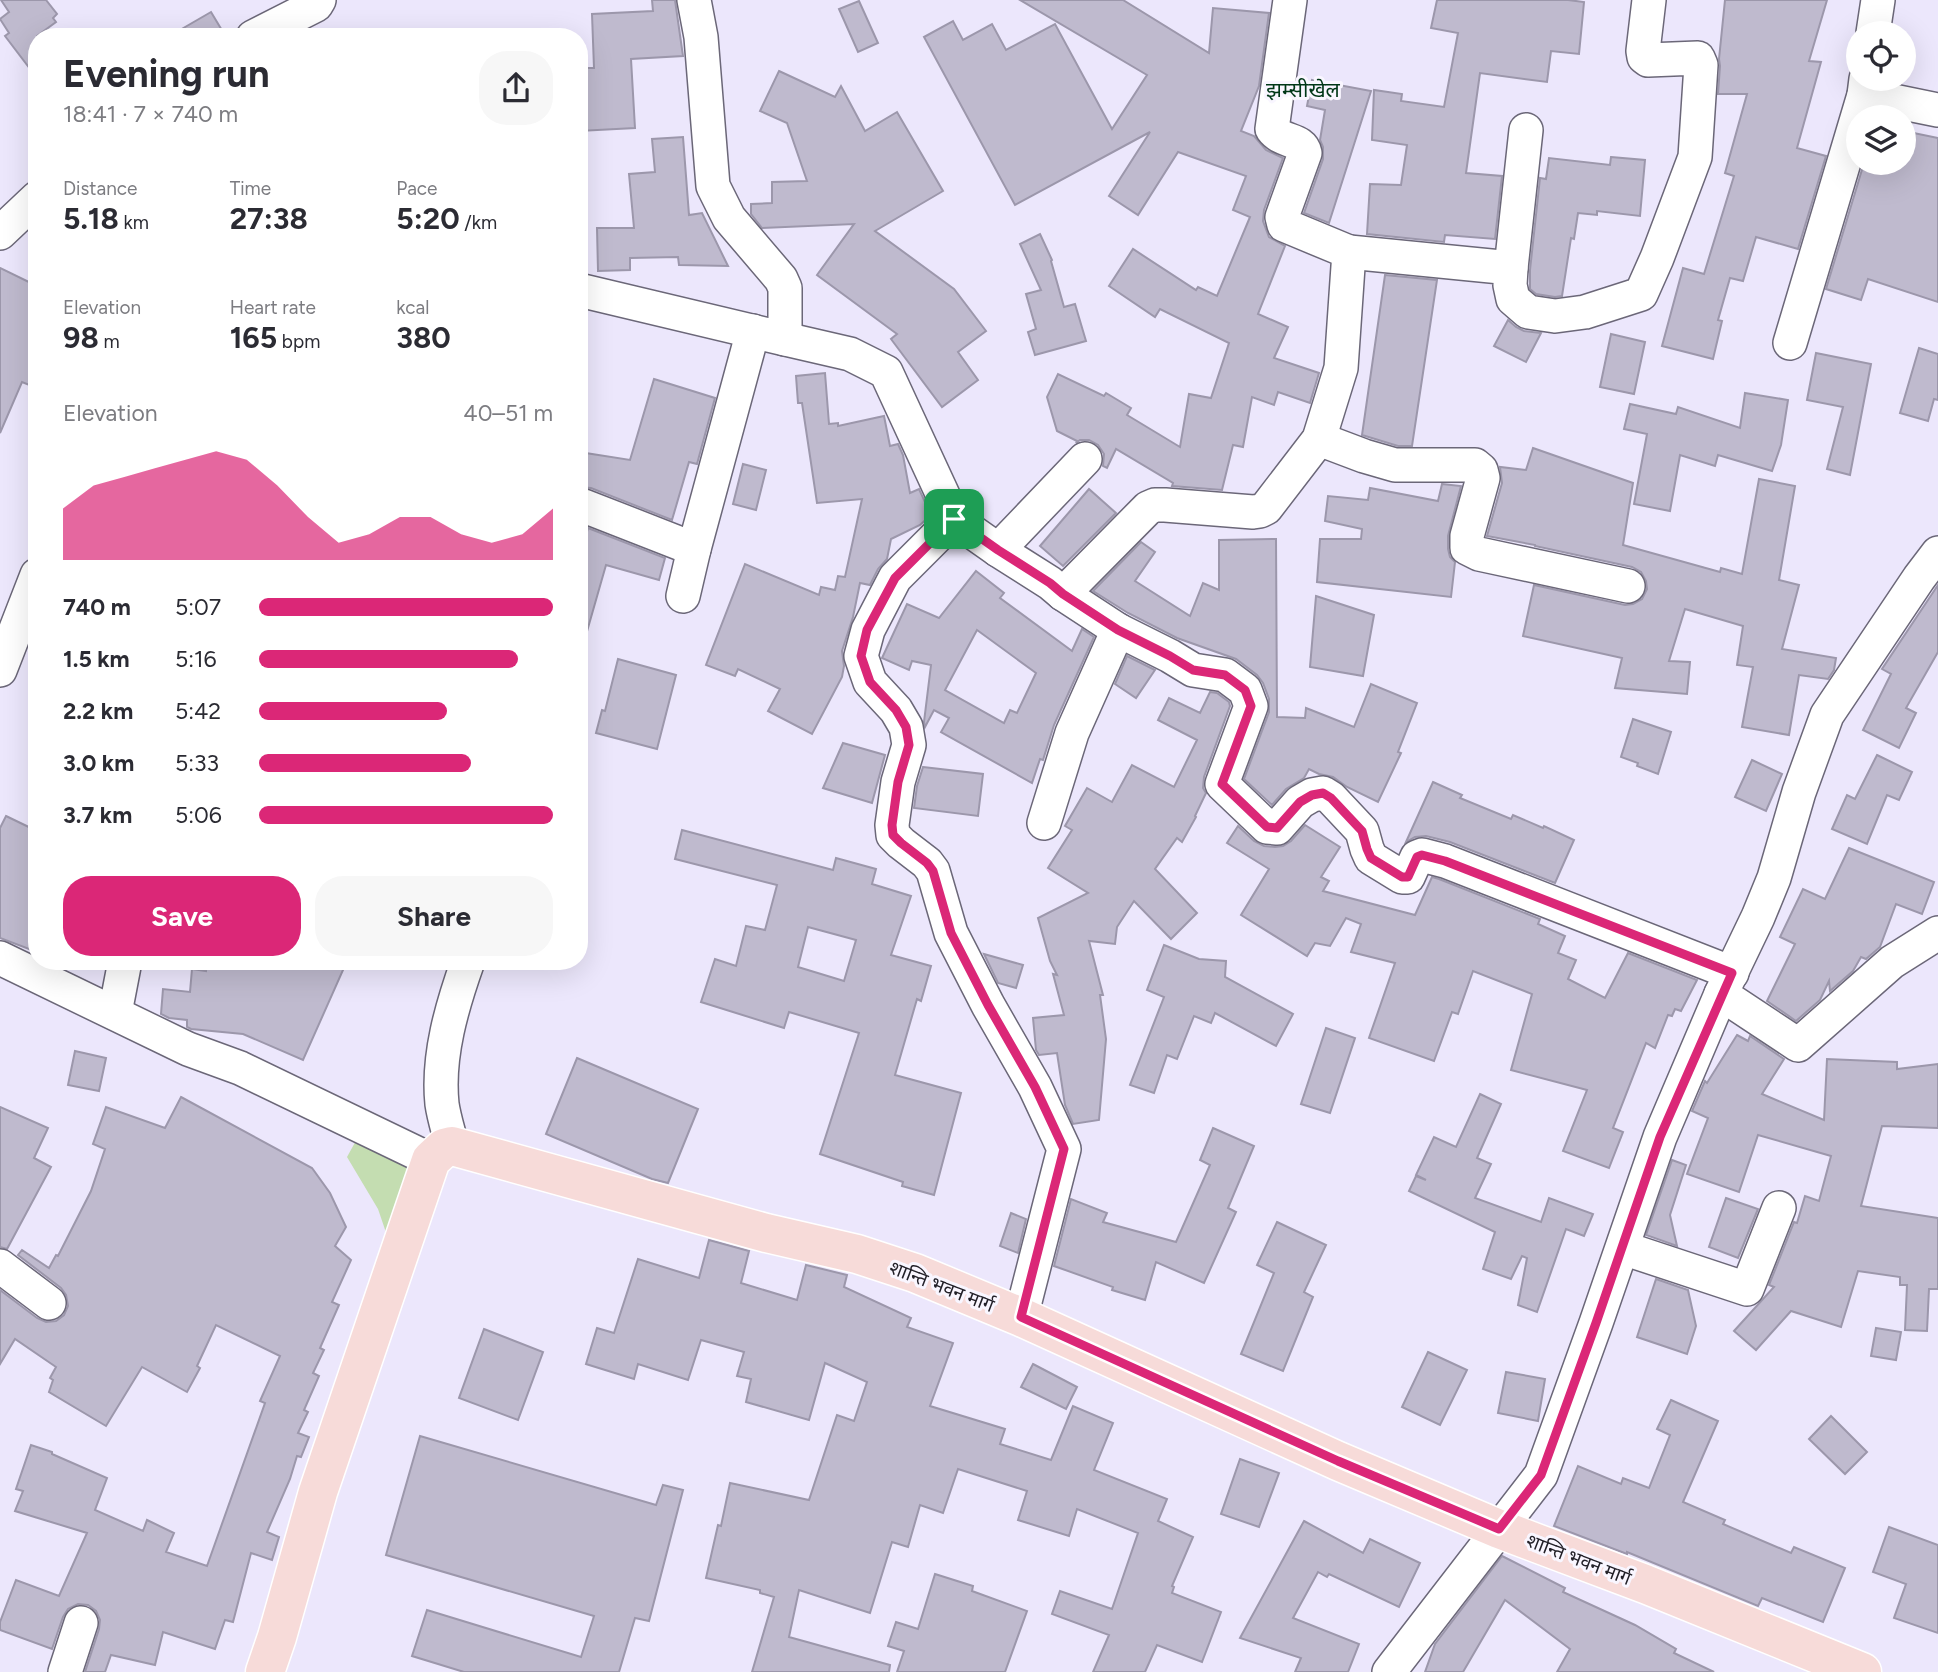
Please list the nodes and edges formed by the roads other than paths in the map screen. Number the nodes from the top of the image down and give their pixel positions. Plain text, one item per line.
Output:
1 (319, 0) edge
2 (694, 0) edge
3 (1290, 0) edge
4 (1649, 0) edge
5 (1878, 0) edge
6 (1875, 21) edge
7 (271, 28) edge
8 (1864, 91) edge
9 (1878, 91) edge
10 (1938, 110) edge
11 (1526, 130) dead end
12 (28, 207) edge
13 (0, 233) edge
14 (1349, 252) junction
15 (1511, 268) junction
16 (588, 292) edge
17 (753, 331) junction
18 (785, 339) junction
19 (1790, 343) dead end
20 (1319, 439) junction
21 (1085, 459) dead end
22 (588, 508) edge
23 (954, 519) junction
24 (694, 549) junction
25 (998, 550) junction
26 (1938, 553) edge
27 (1628, 586) dead end
28 (1063, 594) junction
29 (683, 596) dead end
30 (28, 598) edge
31 (1118, 630) junction
32 (0, 670) edge
33 (1044, 823) dead end
34 (1938, 933) edge
35 (0, 958) edge
36 (123, 970) edge
37 (465, 970) edge
38 (1727, 983) junction
39 (116, 1013) junction
40 (442, 1153) junction
41 (1779, 1208) dead end
42 (1622, 1248) junction
43 (0, 1265) edge
44 (49, 1303) dead end
45 (1021, 1317) junction
46 (1499, 1529) junction
47 (80, 1623) dead end
48 (65, 1672) edge
49 (265, 1672) edge
50 (1389, 1672) edge
51 (1862, 1672) edge

1 - 7 street
2 - 18 street
3 - 14 street
4 - 15 street
5 - 6 street
8 - 19 street
9 - 10 street
11 - 15 street
12 - 13 street
14 - 15 street
14 - 20 street
16 - 17 street
17 - 18 street
17 - 24 street
18 - 23 street
20 - 27 street
20 - 28 street
21 - 25 street
22 - 24 street
23 - 25 street
23 - 45 street
24 - 29 street
25 - 28 street
26 - 38 street
28 - 31 street
30 - 32 street
31 - 33 street
31 - 38 street
34 - 38 street
35 - 39 street
36 - 39 street
37 - 40 street
38 - 42 street
39 - 40 street
40 - 45 main road, शान्ति भवन मार्ग
40 - 49 main road
41 - 42 street
42 - 46 street
43 - 44 street
45 - 46 main road, शान्ति भवन मार्ग
46 - 50 street
46 - 51 main road, शान्ति भवन मार्ग
47 - 48 street

